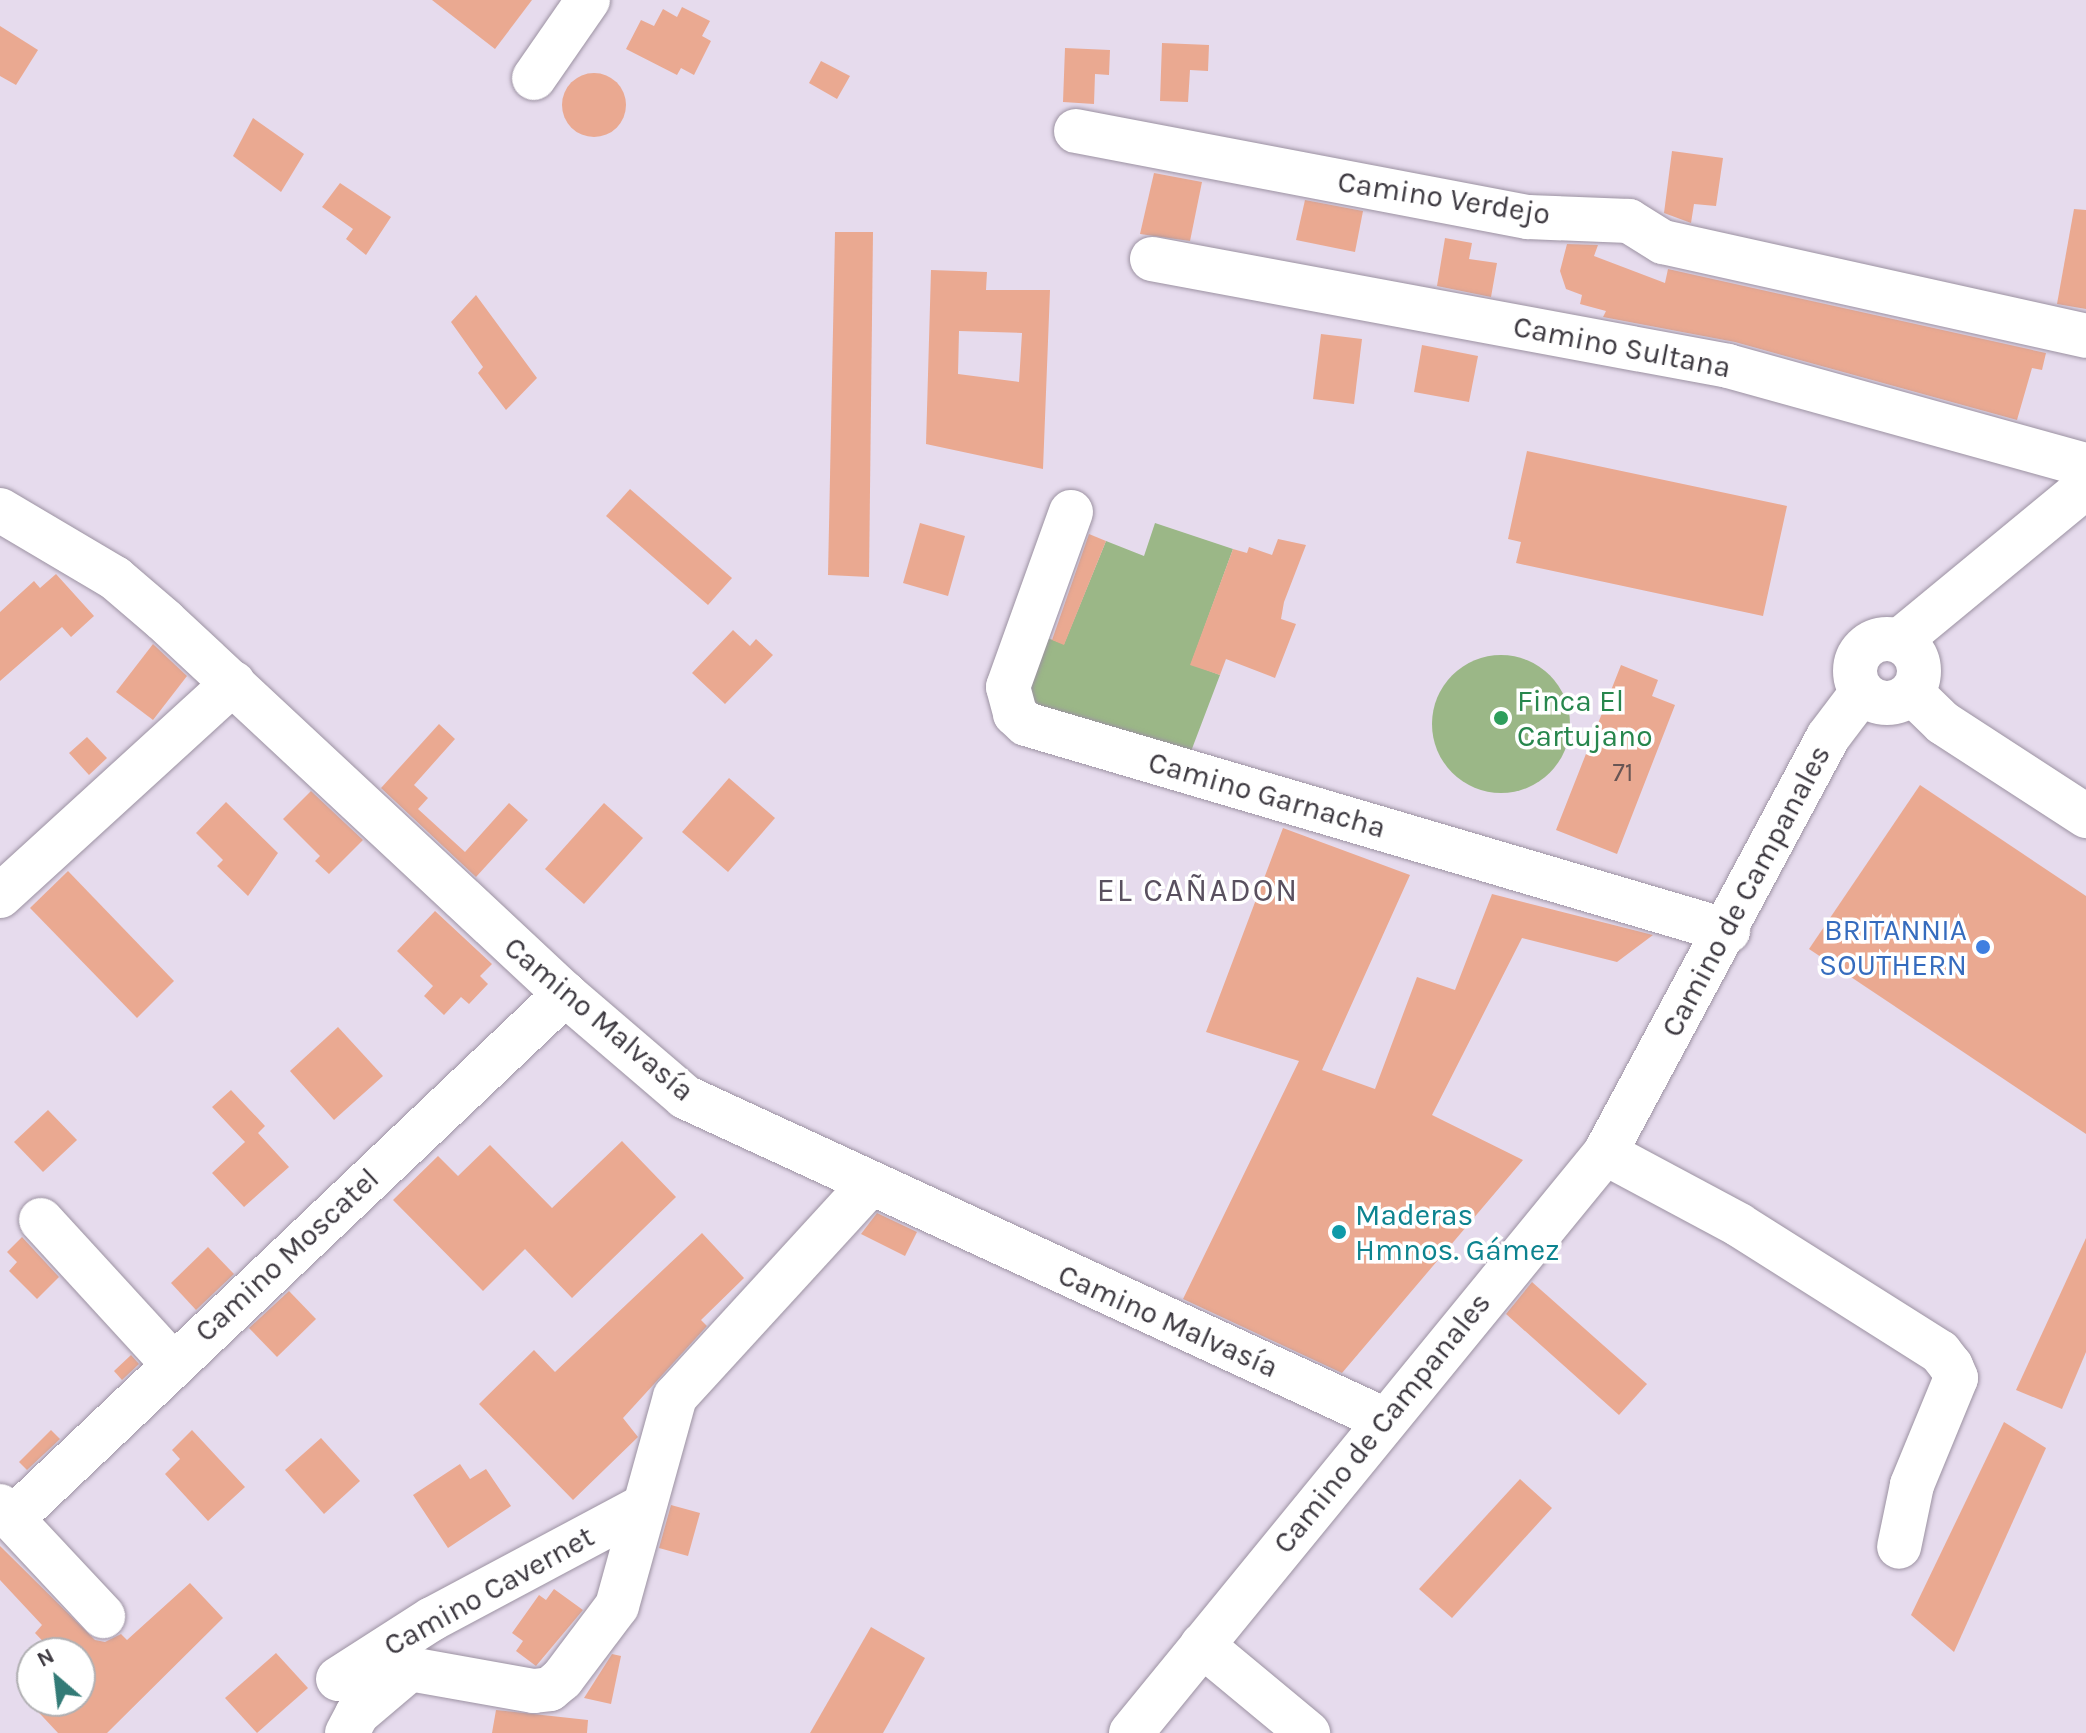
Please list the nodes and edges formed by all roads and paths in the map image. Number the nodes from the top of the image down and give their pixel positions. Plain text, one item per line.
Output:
1 (588, 0) edge
2 (534, 78) dead end
3 (1076, 131) dead end
4 (1152, 259) dead end
5 (2086, 336) edge
6 (2086, 465) edge
7 (2086, 487) edge
8 (0, 510) edge
9 (1071, 512) dead end
10 (1899, 641) junction
11 (233, 683) junction
12 (1862, 692) junction
13 (1912, 693) junction
14 (2086, 816) edge
15 (0, 896) edge
16 (1728, 931) junction
17 (565, 994) junction
18 (1605, 1153) junction
19 (869, 1185) junction
20 (41, 1220) dead end
21 (172, 1363) junction
22 (1383, 1419) junction
23 (642, 1507) junction
24 (6, 1513) edge
25 (1899, 1547) dead end
26 (103, 1616) dead end
27 (1202, 1645) junction
28 (338, 1679) dead end
29 (347, 1733) edge
30 (1131, 1733) edge
31 (1308, 1733) edge

1 - 2 street
3 - 5 street, Camino Verdejo
4 - 6 street, Camino Sultana
7 - 10 street
8 - 11 street, Camino Malvasía
9 - 16 street, Camino Garnacha
10 - 12 street
10 - 13 street
11 - 15 street
11 - 17 street, Camino Malvasía
12 - 13 street
12 - 16 street, Camino de Campanales
13 - 14 street
16 - 18 street, Camino de Campanales
17 - 19 street, Camino Malvasía
17 - 21 street, Camino Moscatel
18 - 22 street, Camino de Campanales
18 - 25 street
19 - 22 street, Camino Malvasía
19 - 23 street
20 - 21 street
21 - 24 street, Camino Moscatel
22 - 27 street, Camino de Campanales
23 - 28 street, Camino Cavernet
23 - 29 street
24 - 26 street, Camino Moscatel
27 - 30 street, Camino de Campanales
27 - 31 street

